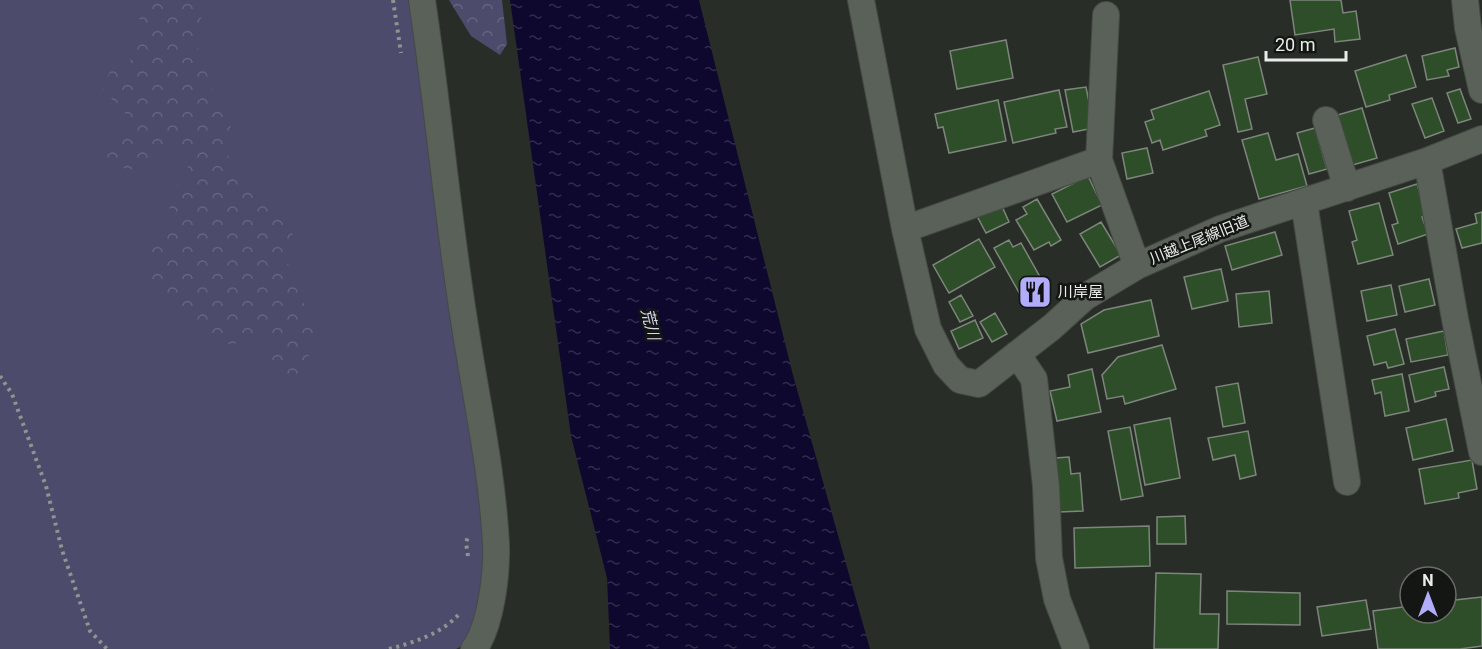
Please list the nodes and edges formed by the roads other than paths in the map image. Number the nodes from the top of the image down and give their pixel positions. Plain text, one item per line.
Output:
1 (422, 0) edge
2 (861, 0) edge
3 (1465, 0) edge
4 (1106, 15) dead end
5 (1482, 90) edge
6 (1326, 120) dead end
7 (1482, 139) edge
8 (1099, 160) junction
9 (1427, 161) junction
10 (1347, 188) junction
11 (1304, 202) junction
12 (905, 229) junction
13 (1137, 266) junction
14 (1017, 354) junction
15 (1482, 447) edge
16 (1347, 482) dead end
17 (474, 649) edge
18 (1076, 649) edge

1 - 17 street
2 - 12 street
3 - 5 street
4 - 8 street
6 - 10 street
7 - 9 street, 川越上尾線旧道
8 - 12 street
8 - 13 street
9 - 10 street, 川越上尾線旧道
9 - 15 street
10 - 11 street, 川越上尾線旧道
11 - 13 street, 川越上尾線旧道
11 - 16 street
12 - 14 street, 川越上尾線旧道
13 - 14 street, 川越上尾線旧道
14 - 18 street

